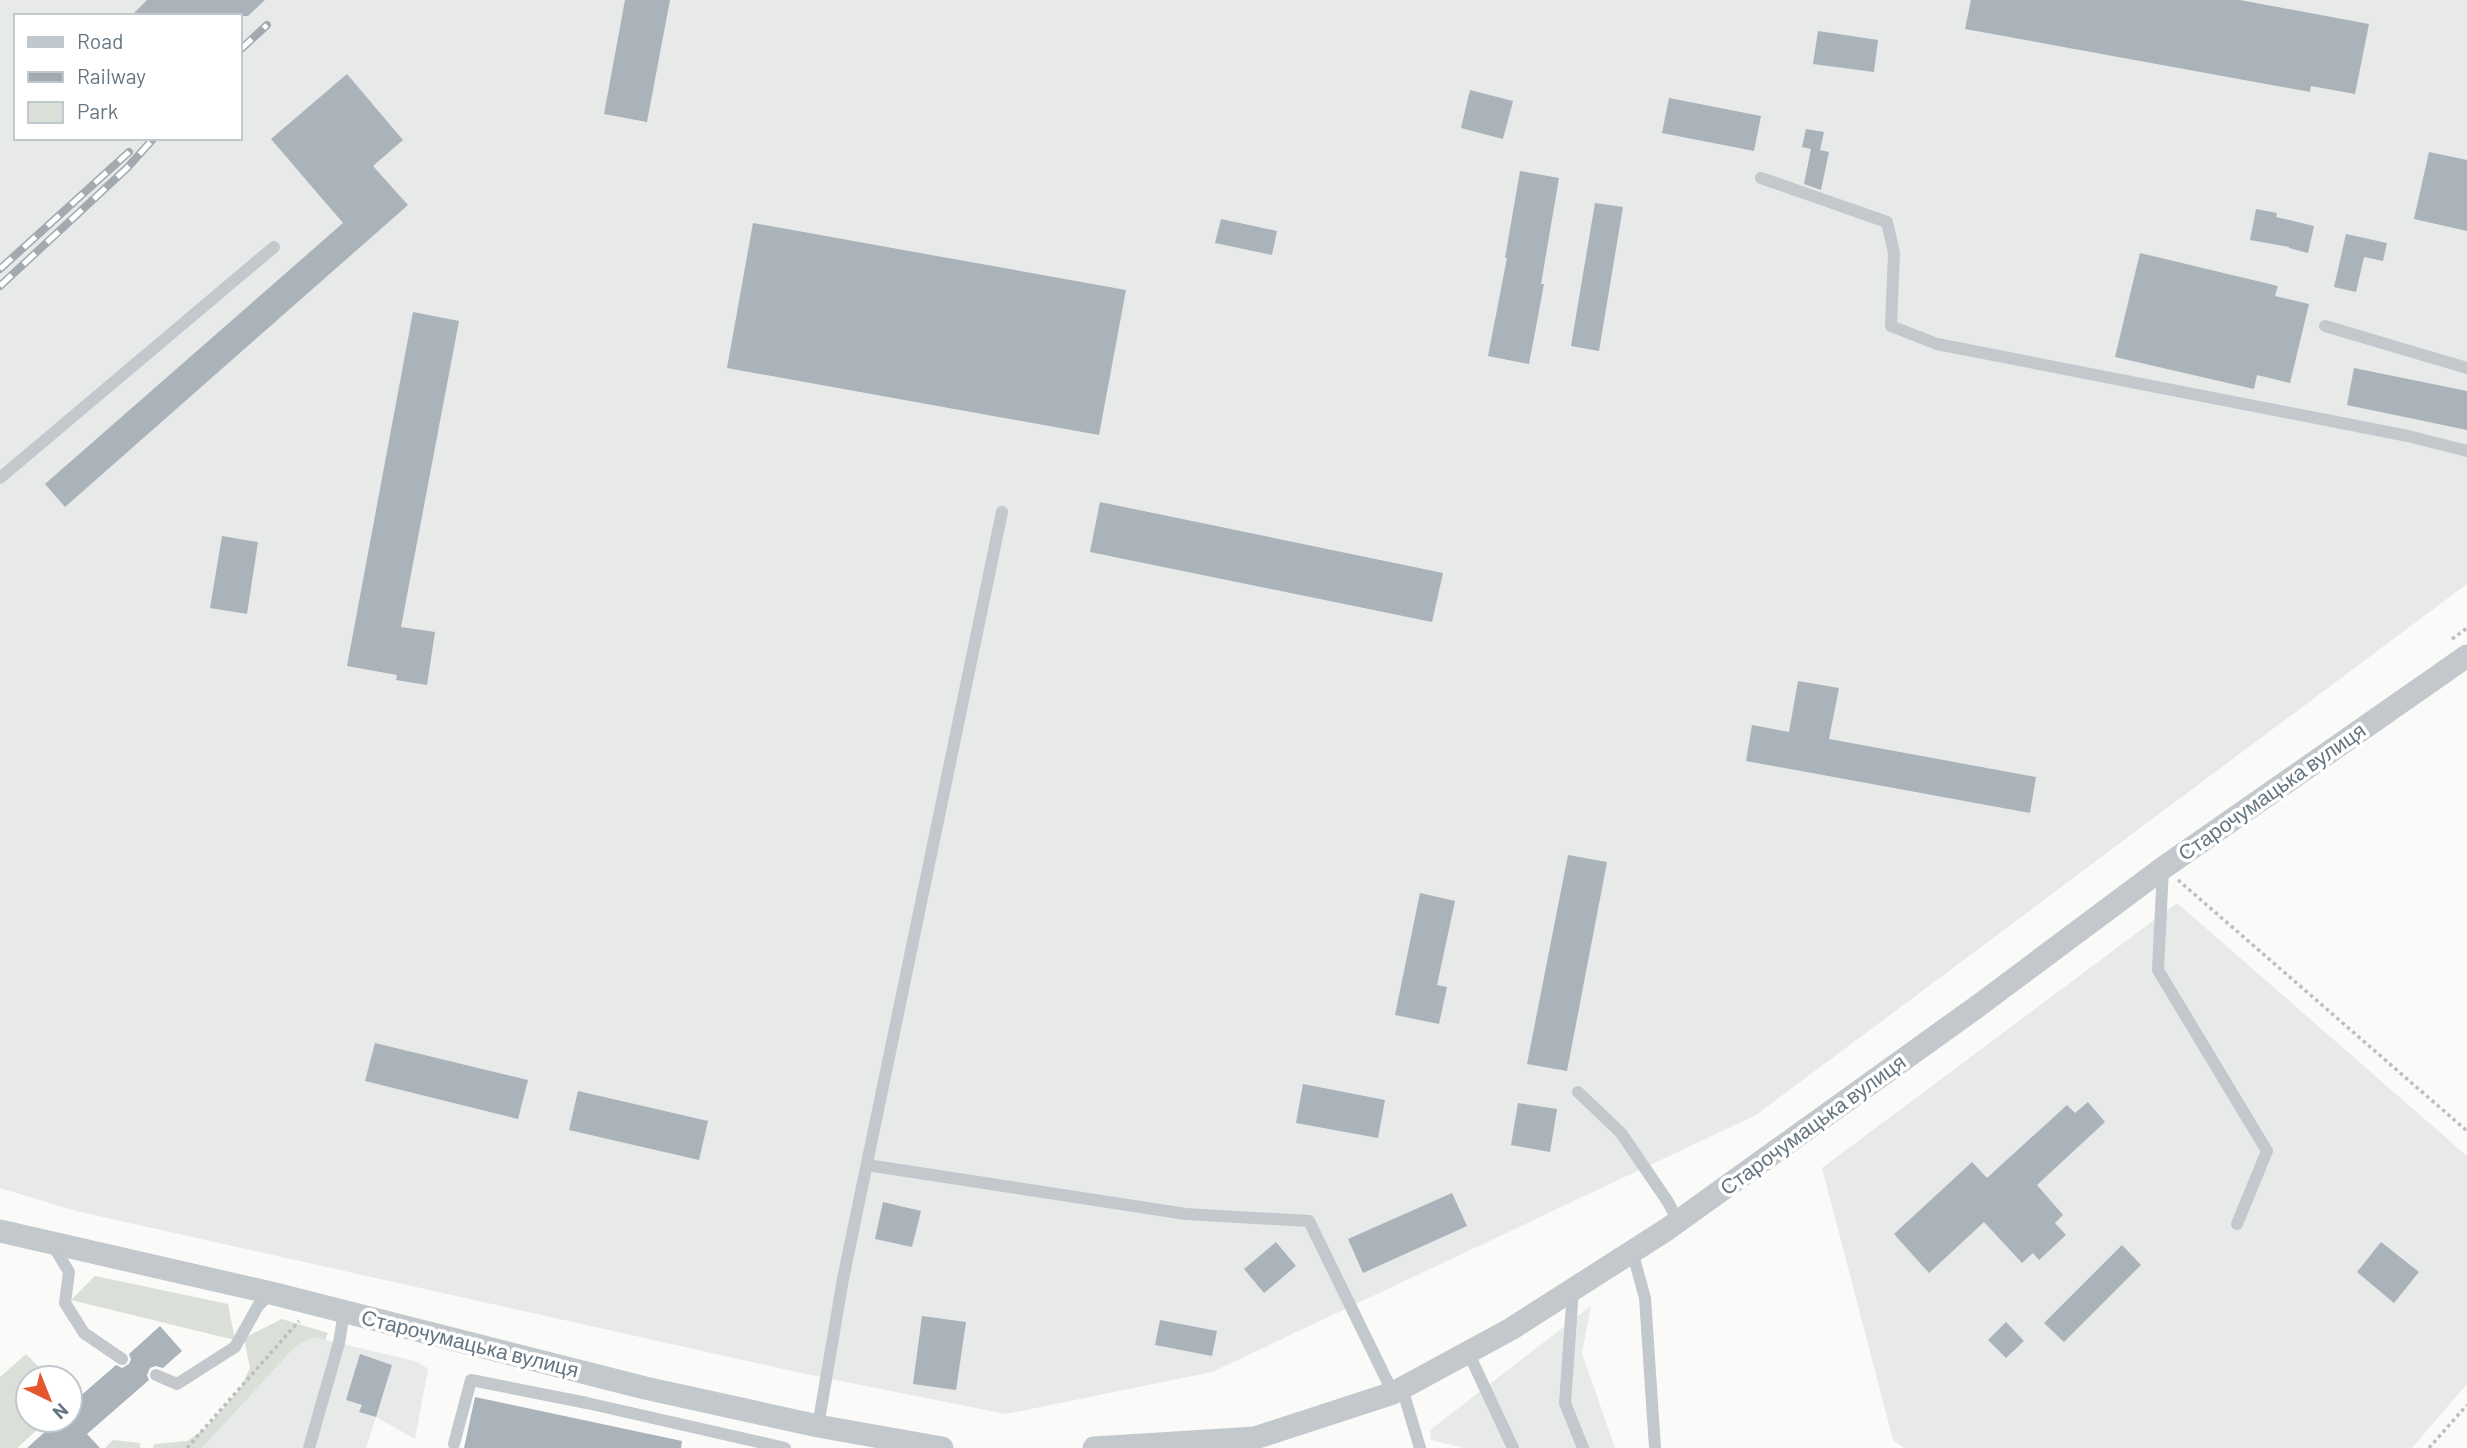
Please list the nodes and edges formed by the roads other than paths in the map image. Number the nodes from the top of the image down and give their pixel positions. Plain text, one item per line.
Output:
1 (1761, 178) dead end
2 (274, 247) dead end
3 (2325, 326) dead end
4 (2467, 368) edge
5 (2467, 451) edge
6 (0, 478) edge
7 (1002, 512) dead end
8 (2467, 656) edge
9 (2163, 868) junction
10 (1578, 1093) dead end
11 (867, 1166) junction
12 (1678, 1221) junction
13 (2237, 1224) dead end
14 (0, 1231) edge
15 (51, 1242) junction
16 (1632, 1251) junction
17 (1573, 1290) junction
18 (271, 1293) junction
19 (344, 1312) junction
20 (1468, 1352) junction
21 (122, 1359) dead end
22 (156, 1375) dead end
23 (1397, 1391) junction
24 (818, 1426) junction
25 (454, 1444) dead end
26 (309, 1448) edge
27 (785, 1448) edge
28 (942, 1448) edge
29 (1094, 1448) edge
30 (1420, 1448) edge
31 (1513, 1448) edge
32 (1583, 1448) edge
33 (1655, 1448) edge

1 - 5 lane
2 - 6 lane
3 - 4 lane
7 - 11 lane
8 - 9 street, Старочумацька вулиця
9 - 12 street, Старочумацька вулиця
9 - 13 lane
10 - 12 lane
11 - 23 lane
11 - 24 lane
12 - 16 street, Старочумацька вулиця
14 - 15 street, Старочумацька вулиця
15 - 18 street, Старочумацька вулиця
15 - 21 lane
16 - 17 street, Старочумацька вулиця
16 - 33 lane
17 - 20 street, Старочумацька вулиця
17 - 32 lane
18 - 19 street, Старочумацька вулиця
18 - 22 lane
19 - 24 street, Старочумацька вулиця
19 - 26 lane
20 - 23 street, Старочумацька вулиця
20 - 31 lane
23 - 29 street, Старочумацька вулиця
23 - 30 lane
24 - 28 street, Старочумацька вулиця
25 - 27 lane

